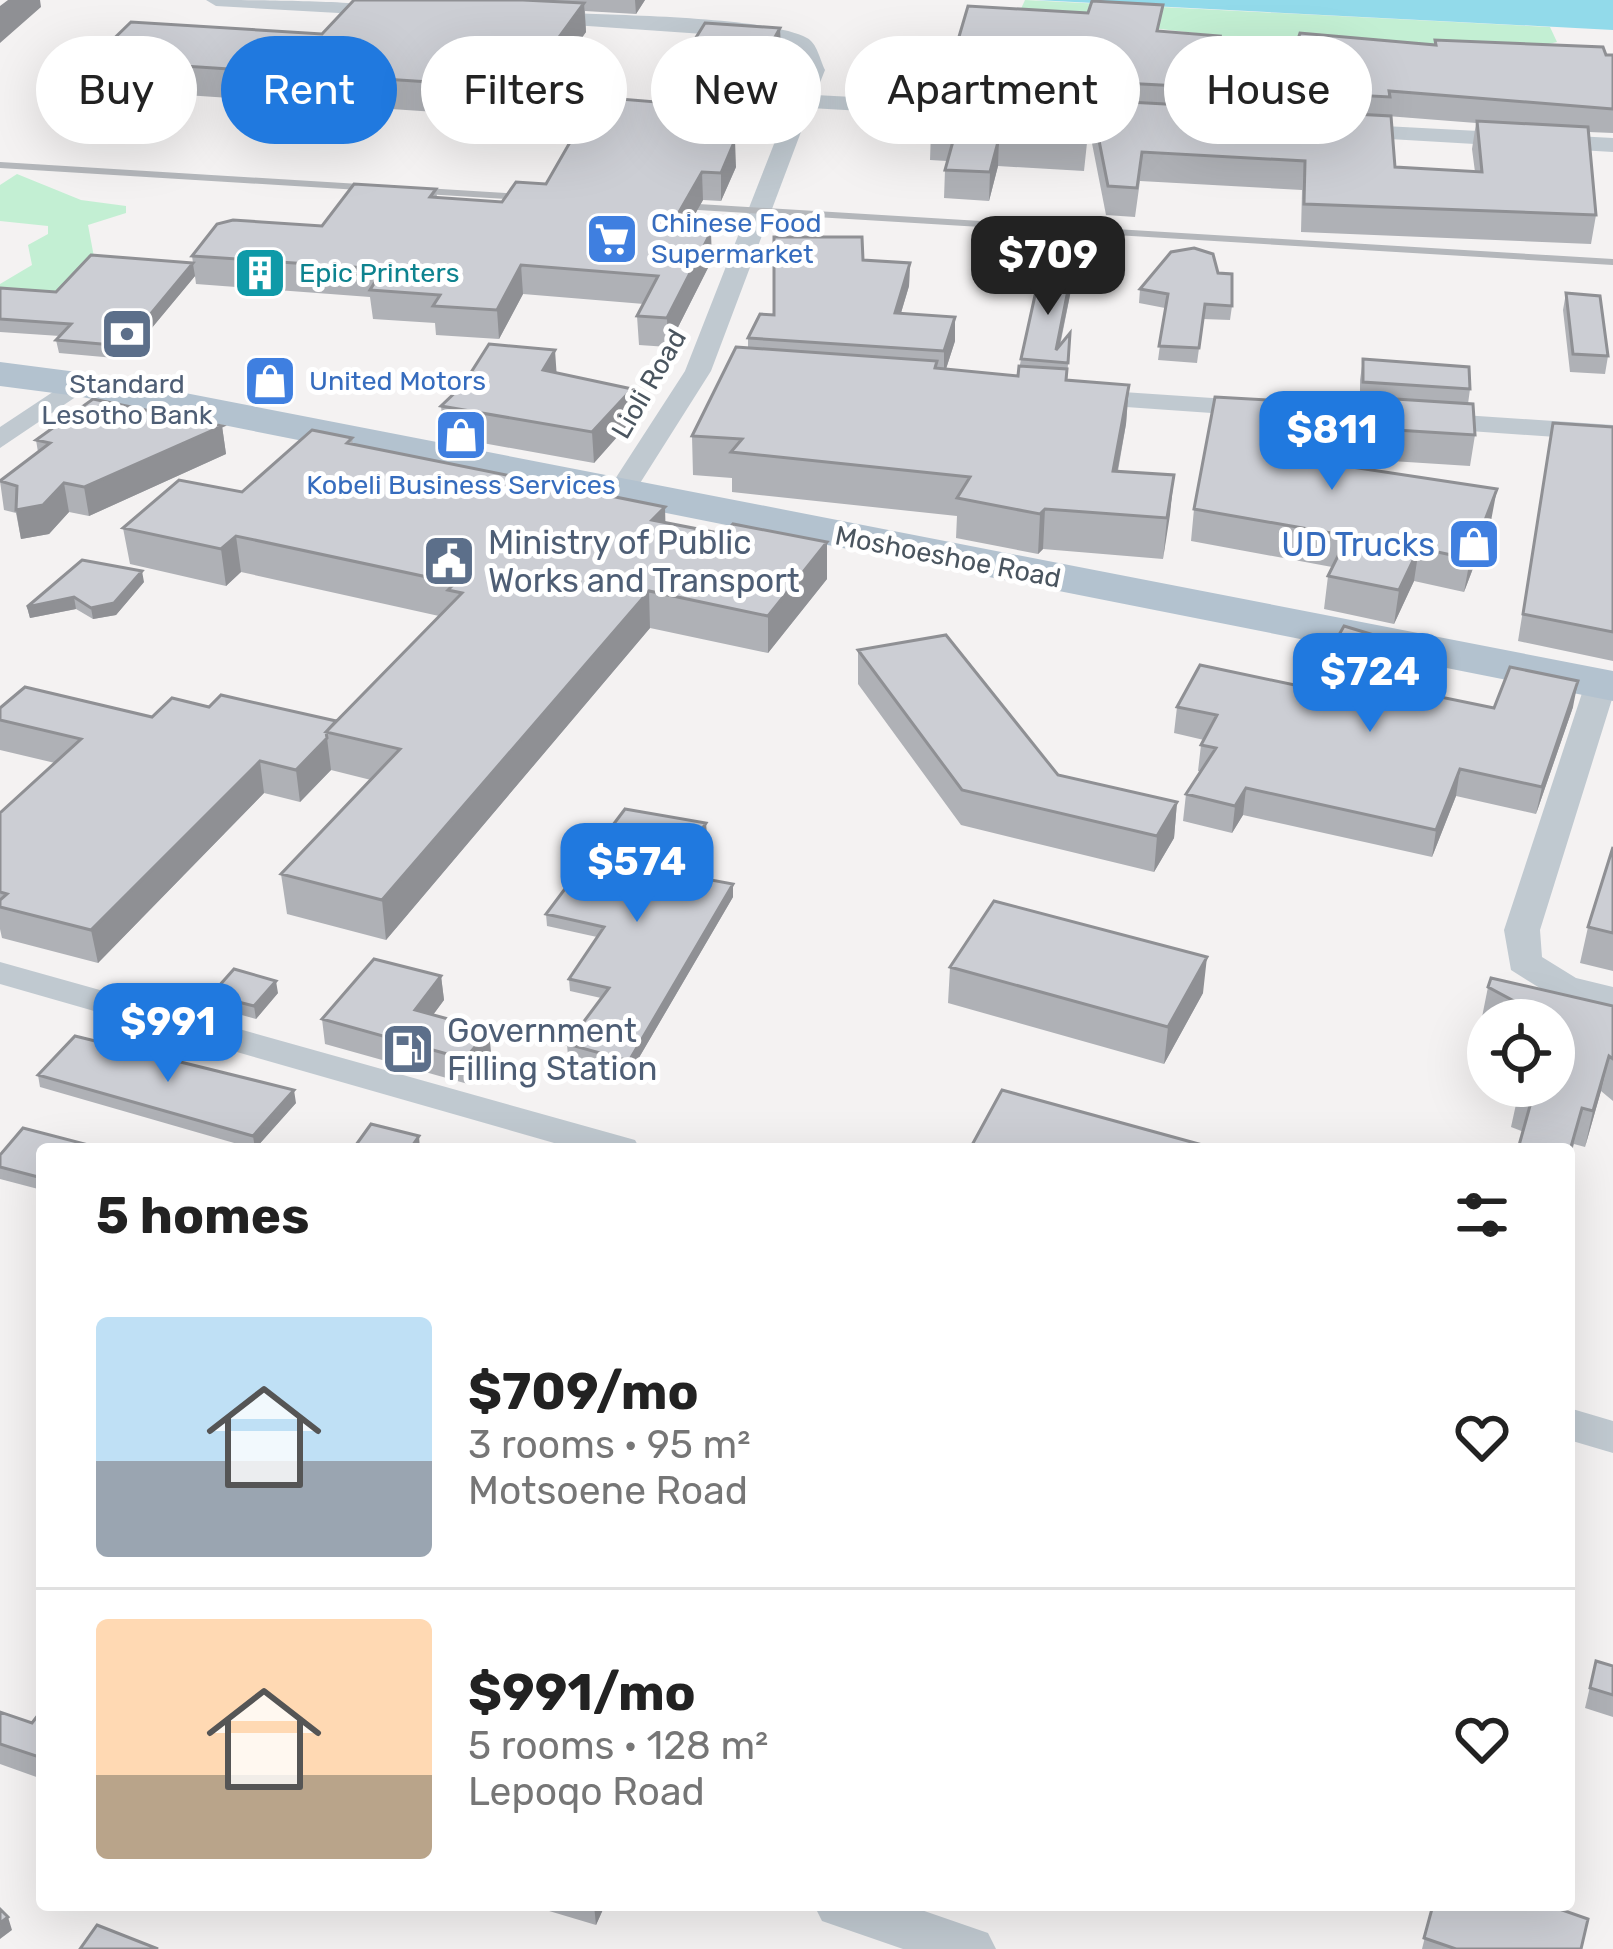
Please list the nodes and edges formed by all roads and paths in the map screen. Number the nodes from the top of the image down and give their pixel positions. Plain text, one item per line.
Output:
1 (216, 0) edge
2 (418, 11) edge
3 (511, 17) edge
4 (770, 36) edge
5 (1372, 132) edge
6 (788, 144) edge
7 (1613, 145) edge
8 (0, 374) edge
9 (77, 385) junction
10 (1050, 394) edge
11 (1613, 433) edge
12 (0, 440) edge
13 (620, 493) junction
14 (1607, 685) edge
15 (0, 973) edge
16 (1613, 998) edge
17 (600, 1143) edge
18 (1575, 1426) edge
19 (1613, 1436) edge
20 (858, 1911) edge
21 (970, 1949) edge

1 - 2 street
3 - 4 street, Lioli Road
5 - 7 street
6 - 13 street, Lioli Road
8 - 9 main road, Moshoeshoe Road
9 - 12 street
9 - 13 main road, Moshoeshoe Road
10 - 11 street
13 - 14 main road, Moshoeshoe Road
14 - 16 street
15 - 17 street
18 - 19 street
20 - 21 street

